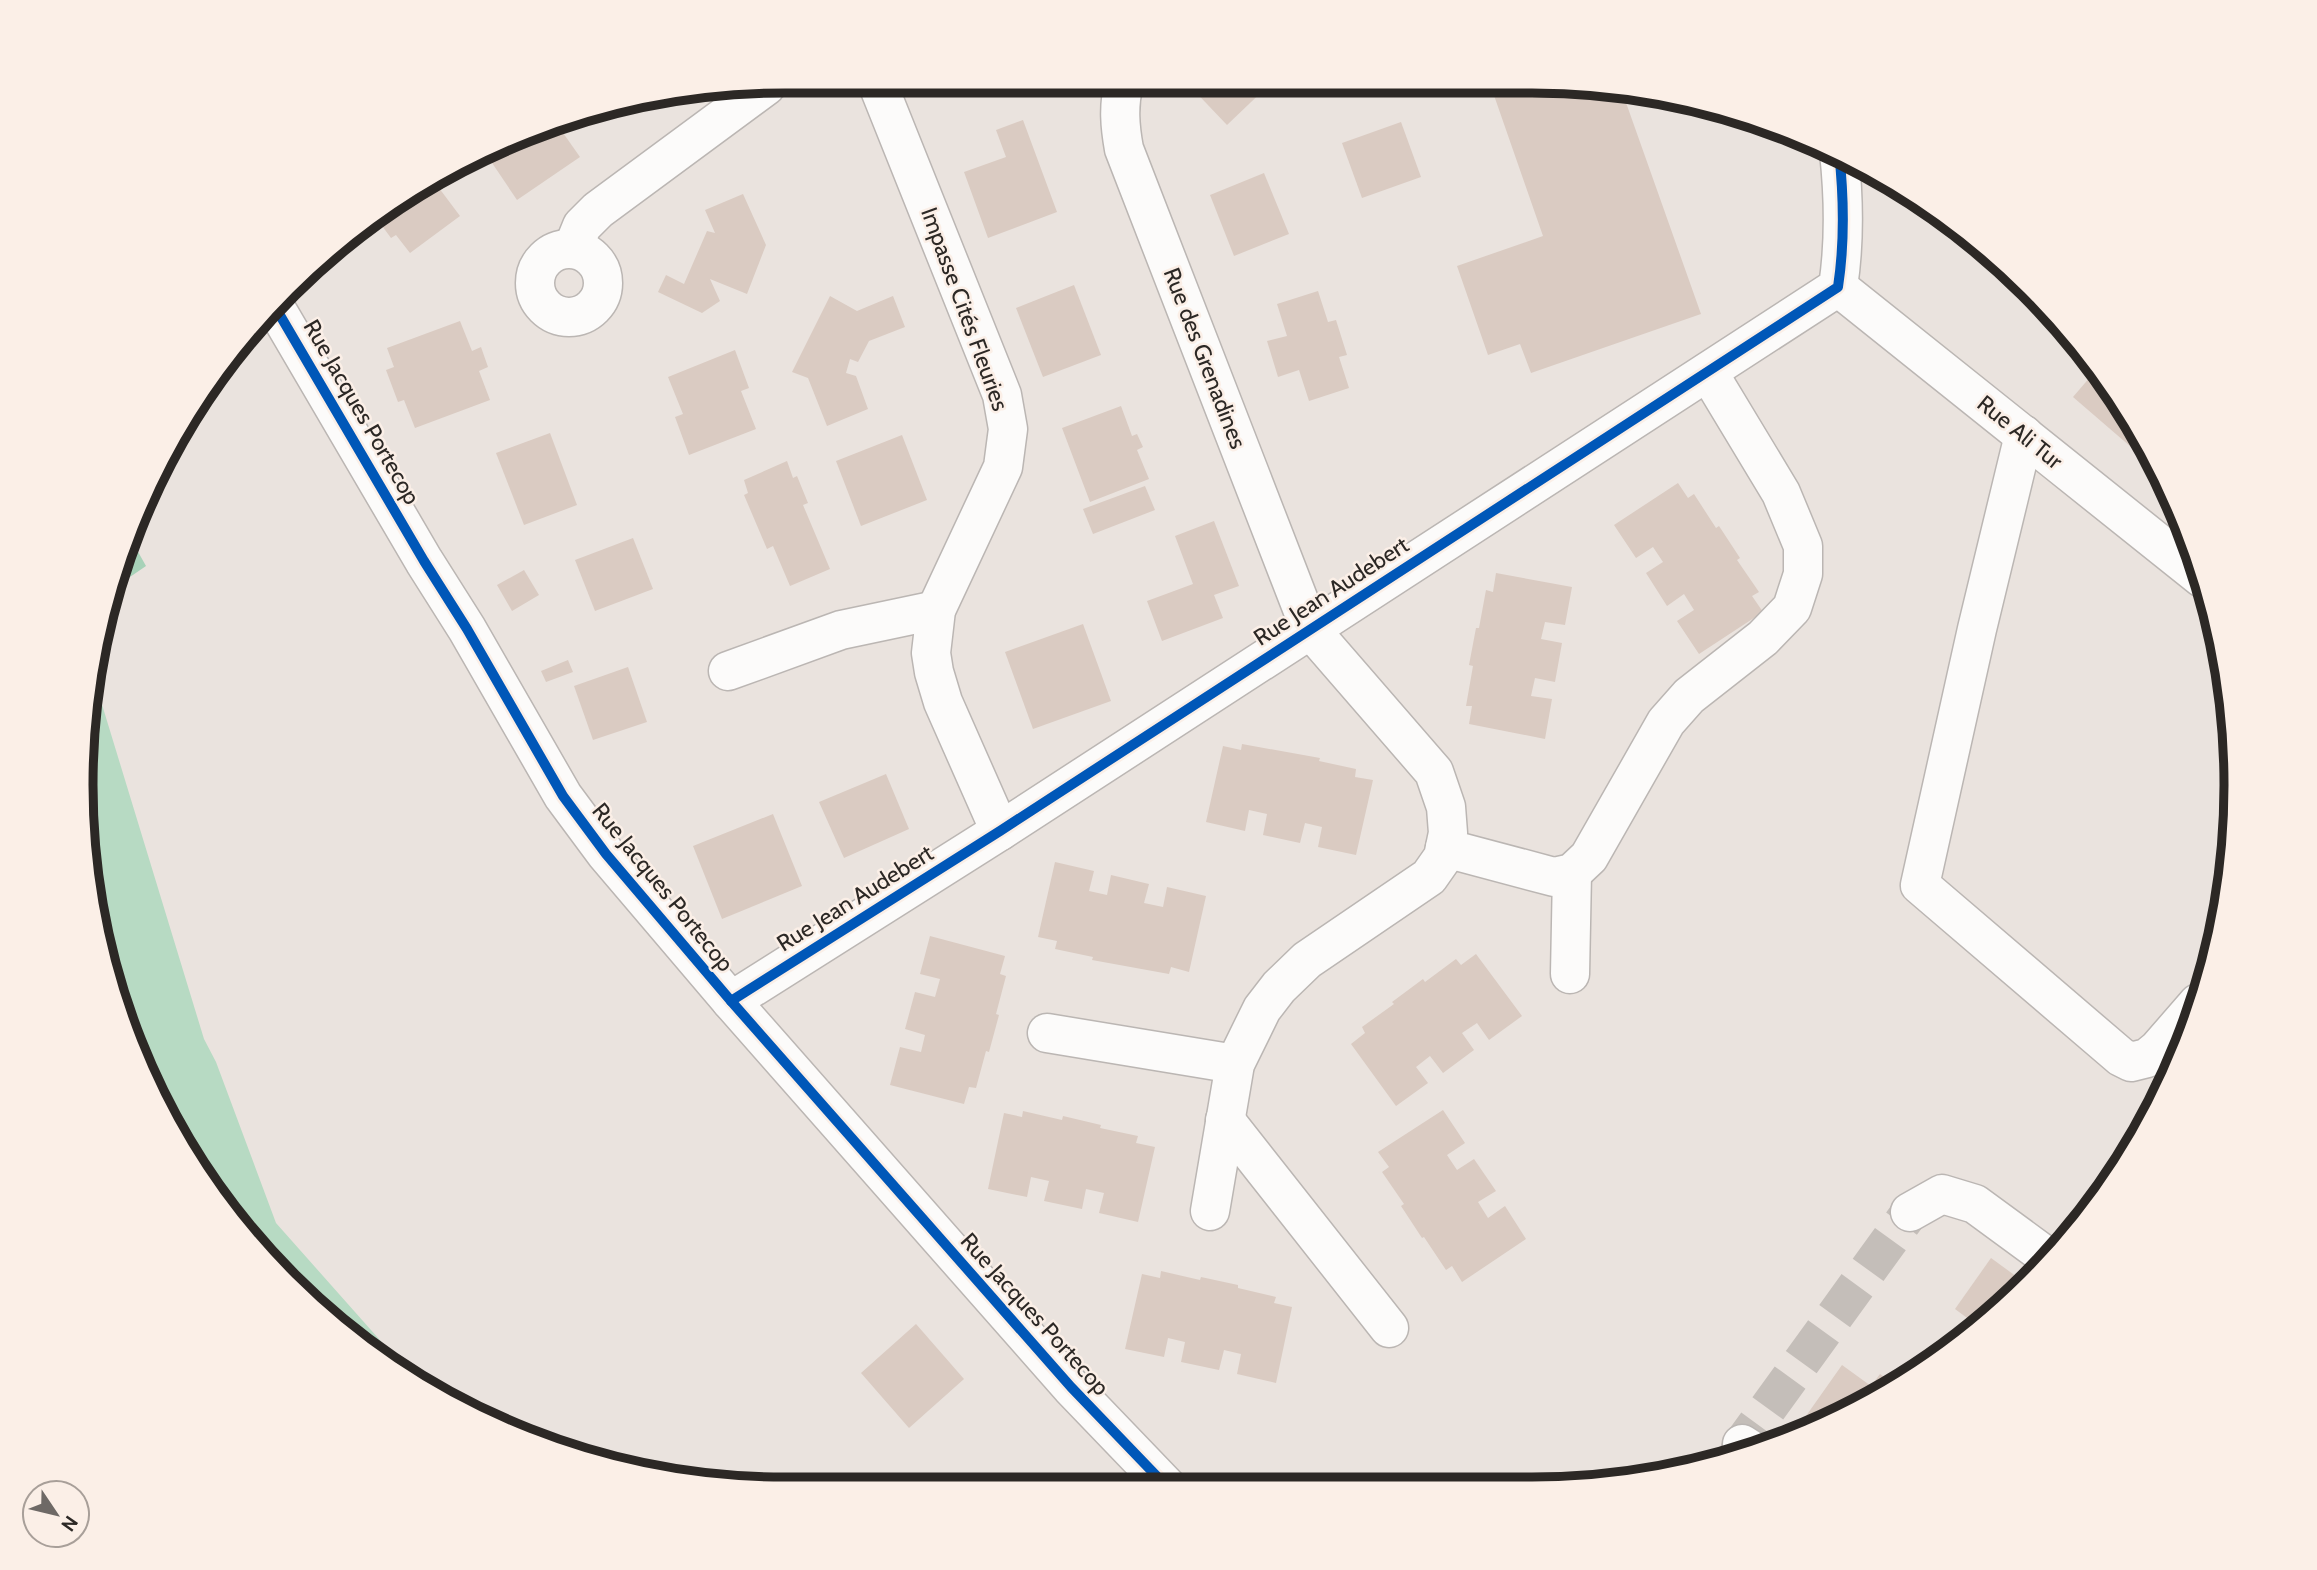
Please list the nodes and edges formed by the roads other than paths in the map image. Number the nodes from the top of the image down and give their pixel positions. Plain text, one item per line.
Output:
1 (881, 93) edge
2 (1123, 93) edge
3 (756, 94) edge
4 (1840, 165) edge
5 (573, 248) dead end
6 (1839, 287) junction
7 (280, 314) edge
8 (1708, 372) junction
9 (2024, 435) junction
10 (2190, 568) edge
11 (936, 610) junction
12 (1310, 629) junction
13 (728, 671) dead end
14 (1000, 831) junction
15 (1445, 848) junction
16 (1572, 873) junction
17 (1570, 974) dead end
18 (731, 1001) junction
19 (2183, 1021) edge
20 (1047, 1033) dead end
21 (1235, 1064) junction
22 (1225, 1119) junction
23 (1210, 1211) dead end
24 (1910, 1212) tunnel mouth
25 (2041, 1253) edge
26 (1389, 1328) dead end
27 (1158, 1477) edge

1 - 11 street, Impasse Cités Fleuries
2 - 12 street, Rue des Grenadines
3 - 5 street
4 - 6 street
6 - 8 street, Rue Jean Audebert
6 - 9 street, Rue Ali Tur
7 - 18 street, Rue Jacques Portecop
8 - 12 street, Rue Jean Audebert
8 - 16 street
9 - 10 street, Rue Ali Tur
9 - 19 street
11 - 13 street
11 - 14 street, Impasse Cités Fleuries
12 - 14 street, Rue Jean Audebert
12 - 15 street, Rue des Grenadines
14 - 18 street, Rue Jean Audebert
15 - 16 street
15 - 21 street
16 - 17 street
18 - 27 street, Rue Jacques Portecop
20 - 21 street
21 - 22 street
22 - 23 street
22 - 26 street
24 - 25 street

